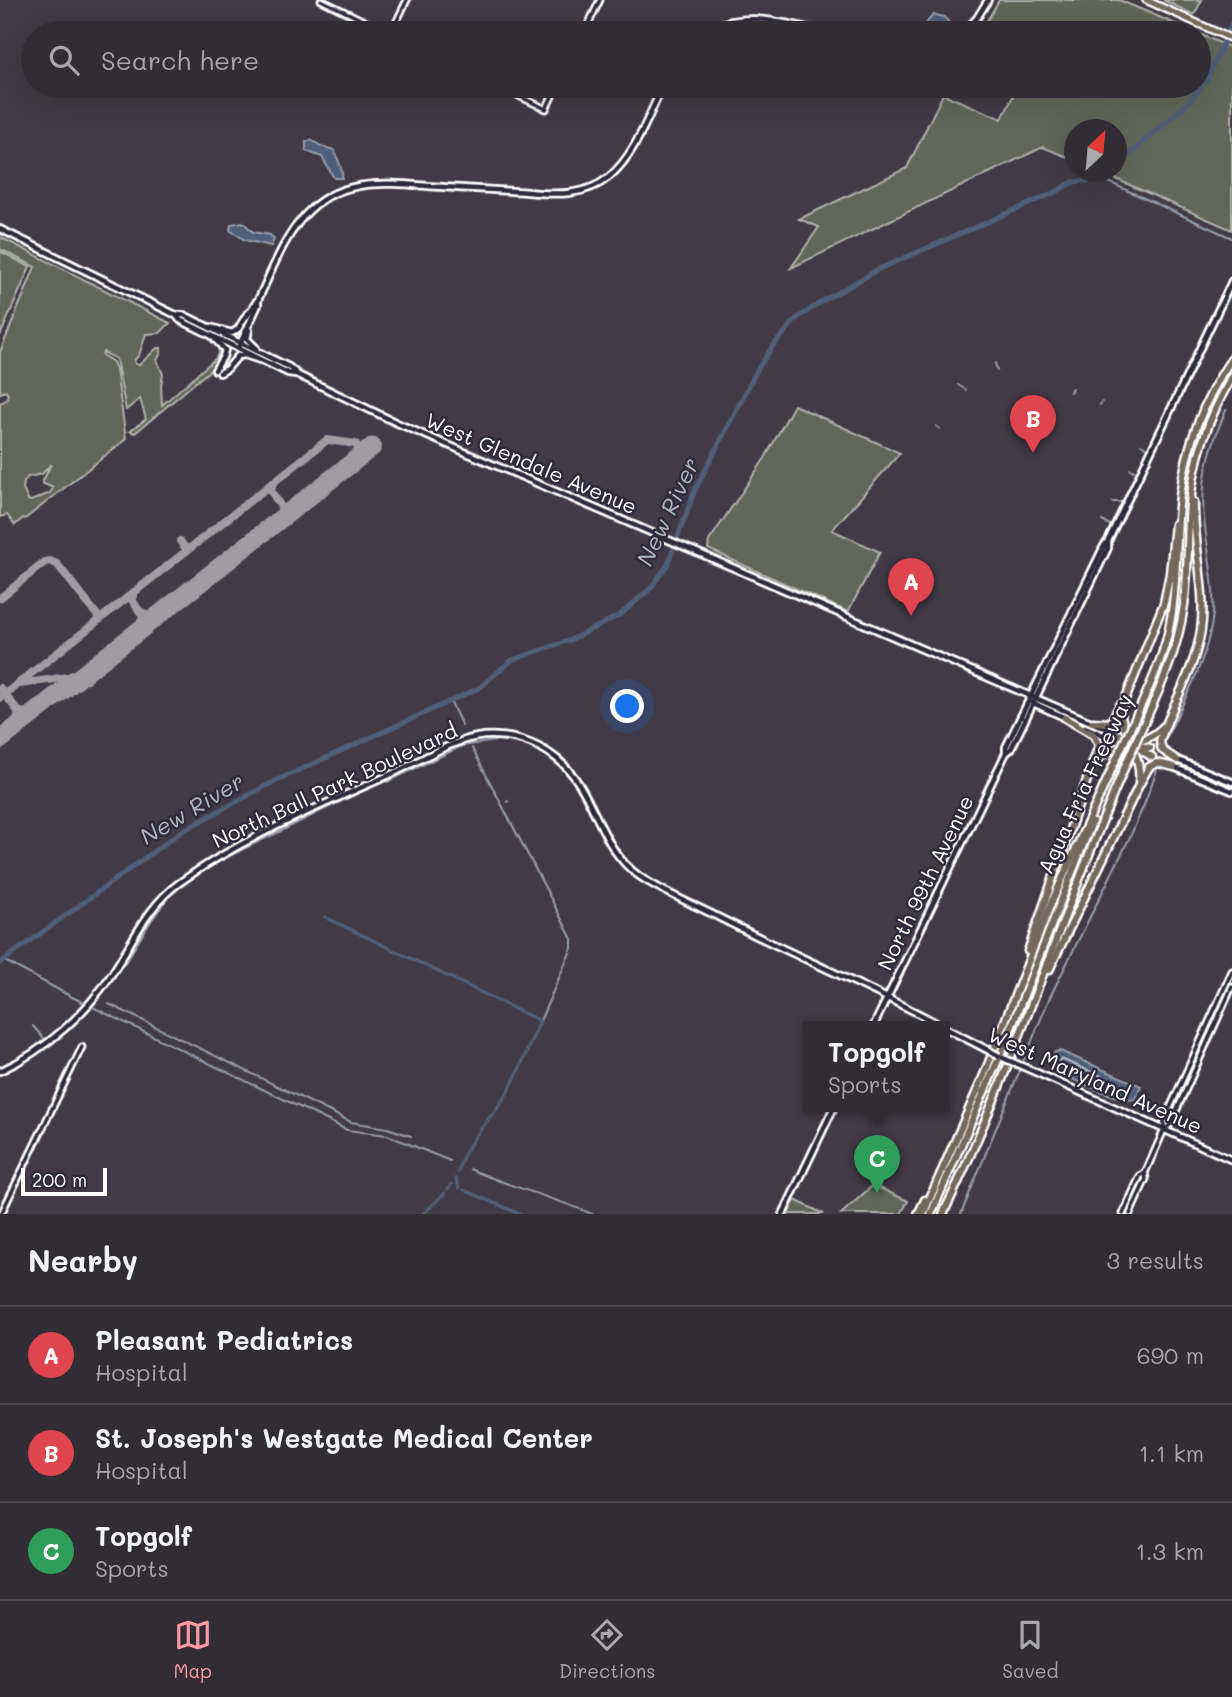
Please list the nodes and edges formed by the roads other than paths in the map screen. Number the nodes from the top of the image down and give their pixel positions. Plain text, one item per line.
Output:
1 (321, 0) edge
2 (407, 0) edge
3 (600, 0) edge
4 (988, 0) edge
5 (1146, 0) edge
6 (365, 21) edge
7 (396, 21) edge
8 (590, 21) edge
9 (726, 21) edge
10 (771, 21) edge
11 (974, 21) edge
12 (1191, 21) edge
13 (1211, 30) edge
14 (1232, 39) edge
15 (523, 98) edge
16 (551, 98) edge
17 (657, 98) edge
18 (0, 229) edge
19 (1232, 281) edge
20 (176, 315) junction
21 (250, 316) junction
22 (205, 326) junction
23 (212, 335) junction
24 (236, 344) junction
25 (1232, 355) edge
26 (262, 357) junction
27 (1232, 377) edge
28 (1198, 458) junction
29 (1180, 498) junction
30 (1071, 620) junction
31 (1059, 650) junction
32 (1052, 652) junction
33 (1055, 659) junction
34 (1126, 694) junction
35 (1032, 699) junction
36 (1065, 718) junction
37 (1168, 719) junction
38 (1092, 722) junction
39 (1114, 736) junction
40 (1131, 743) junction
41 (1150, 748) joint
42 (1152, 757) joint
43 (1176, 764) junction
44 (1090, 774) junction
45 (1232, 782) edge
46 (1139, 785) junction
47 (1232, 791) edge
48 (1096, 807) junction
49 (1104, 816) junction
50 (1232, 971) edge
51 (1018, 986) junction
52 (1232, 987) edge
53 (1026, 995) junction
54 (887, 998) junction
55 (1032, 1006) junction
56 (876, 1021) edge
57 (932, 1021) edge
58 (950, 1030) edge
59 (82, 1047) dead end
60 (1001, 1057) junction
61 (0, 1070) edge
62 (832, 1112) edge
63 (1164, 1130) junction
64 (1232, 1160) edge
65 (1145, 1173) junction
66 (1, 1214) edge
67 (783, 1214) edge
68 (920, 1214) edge
69 (933, 1214) edge
70 (945, 1214) edge
71 (1123, 1214) edge
72 (1130, 1214) edge

1 - 6 street
2 - 7 street
3 - 8 street
4 - 11 main road
5 - 12 main road
9 - 10 main road
13 - 14 main road
15 - 16 street
17 - 21 main road
18 - 20 main road, West Glendale Avenue
19 - 30 main road, North 99th Avenue
20 - 22 main road, West Glendale Avenue
20 - 23 main road, West Glendale Avenue
21 - 22 main road
21 - 24 main road
21 - 26 main road
22 - 24 main road, West Glendale Avenue
23 - 24 main road, West Glendale Avenue
23 - 26 main road
24 - 26 main road, West Glendale Avenue
25 - 29 highway, Agua Fria Freeway
26 - 35 main road, West Glendale Avenue
27 - 28 highway, Agua Fria Freeway
28 - 37 highway
28 - 49 highway, Agua Fria Freeway, bridge
29 - 34 highway
29 - 48 highway, Agua Fria Freeway, bridge
30 - 31 main road, North 99th Avenue
30 - 32 main road, North 99th Avenue
31 - 32 main road
31 - 33 main road, North 99th Avenue
32 - 33 main road
32 - 35 main road, North 99th Avenue
33 - 35 main road, North 99th Avenue
34 - 38 highway
34 - 40 highway
35 - 36 main road, West Glendale Avenue
35 - 38 main road, West Glendale Avenue
35 - 54 main road, North 99th Avenue
36 - 39 main road, West Glendale Avenue
36 - 44 highway
37 - 40 highway
37 - 43 highway
38 - 39 main road, West Glendale Avenue
39 - 40 highway
40 - 41 highway
40 - 42 highway
40 - 44 highway
40 - 46 highway
41 - 43 main road
42 - 43 main road
43 - 45 main road
43 - 46 highway
43 - 47 main road
44 - 51 highway
46 - 55 highway
48 - 51 highway, Agua Fria Freeway
48 - 53 highway
49 - 53 highway
49 - 55 highway, Agua Fria Freeway
50 - 63 street
51 - 68 highway, Agua Fria Freeway
52 - 63 street
53 - 60 highway
54 - 56 main road, North 99th Avenue
54 - 57 main road, West Maryland Avenue
54 - 61 main road, North Ball Park Boulevard
55 - 70 highway, Agua Fria Freeway
58 - 60 main road, West Maryland Avenue, bridge
59 - 66 street
60 - 63 main road, West Maryland Avenue, bridge
60 - 69 highway
62 - 67 main road
63 - 64 main road, West Maryland Avenue
63 - 65 street
65 - 71 street
65 - 72 street

